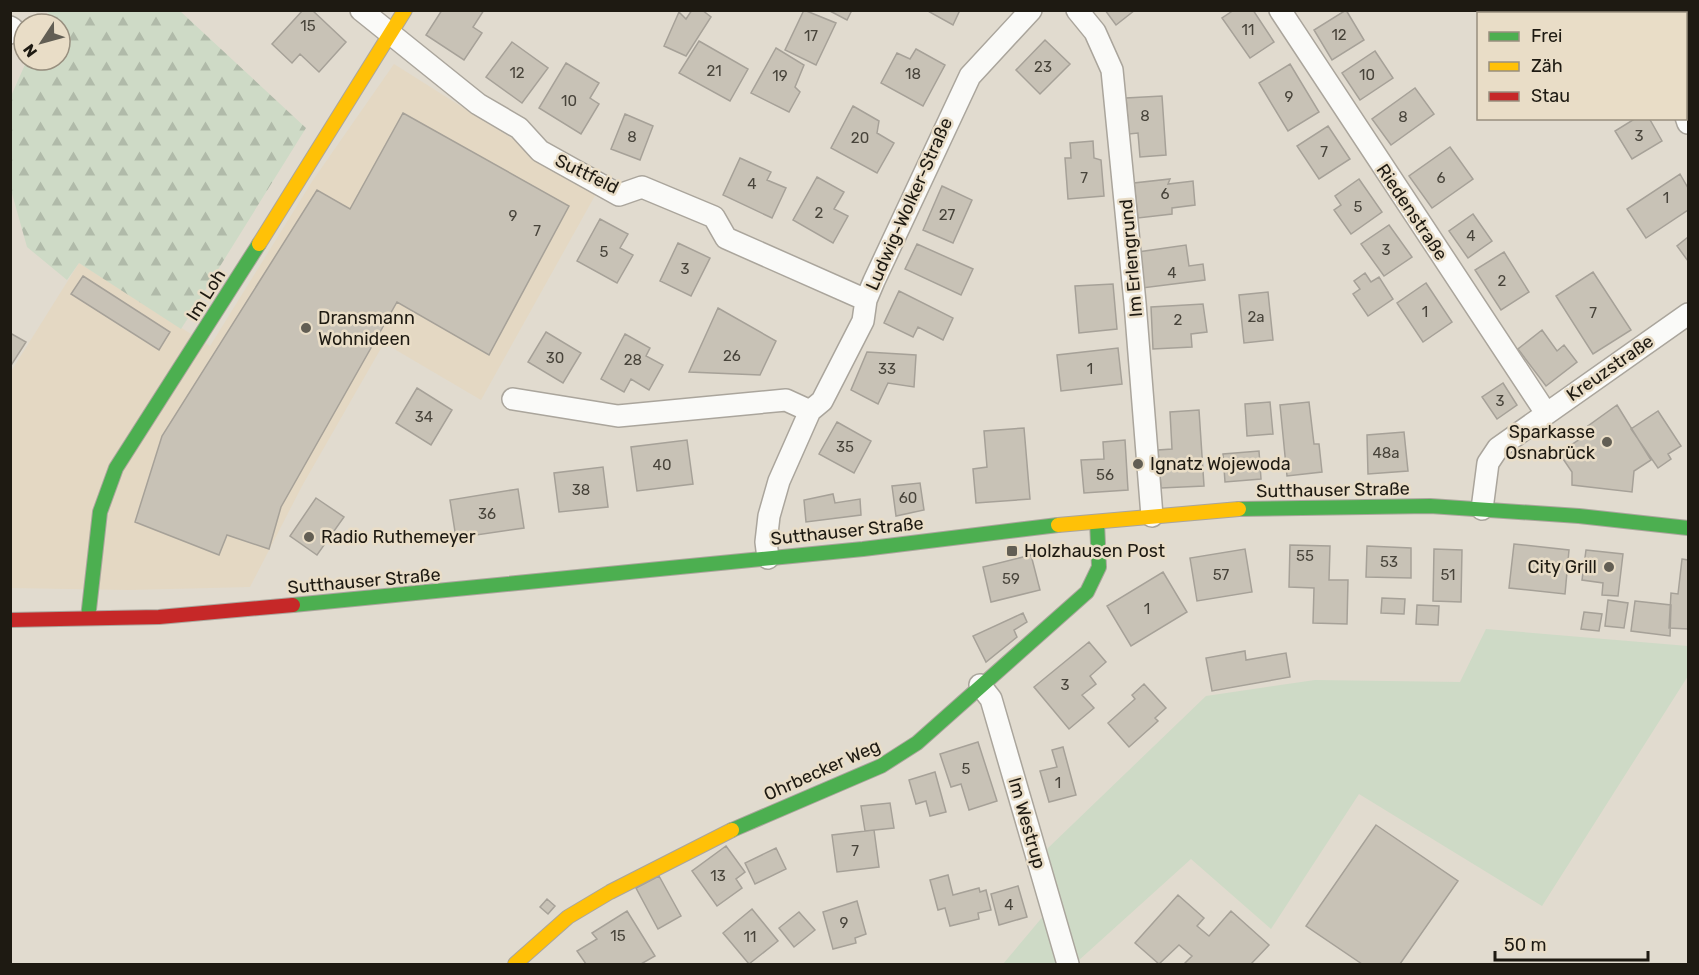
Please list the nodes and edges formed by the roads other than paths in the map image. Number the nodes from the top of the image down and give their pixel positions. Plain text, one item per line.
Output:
1 (361, 10) edge
2 (405, 10) edge
3 (1030, 10) edge
4 (1077, 10) edge
5 (1280, 10) edge
6 (10, 27) edge
7 (10, 33) edge
8 (389, 35) junction
9 (866, 300) junction
10 (1689, 314) edge
11 (513, 399) dead end
12 (810, 411) junction
13 (1546, 412) junction
14 (1482, 509) junction
15 (1152, 516) junction
16 (1097, 522) junction
17 (1689, 528) edge
18 (768, 558) junction
19 (88, 618) junction
20 (10, 620) edge
21 (980, 685) junction
22 (515, 964) edge
23 (1068, 964) edge

1 - 8 street, Suttfeld
2 - 8 street, Im Loh
3 - 9 street, Ludwig-Wolker-Straße
4 - 15 street, Im Erlengrund
5 - 13 street, Riedenstraße
6 - 7 street
8 - 9 street, Suttfeld
8 - 19 street, Im Loh
9 - 12 street, Ludwig-Wolker-Straße
10 - 13 street, Kreuzstraße
11 - 12 street
12 - 18 street, Ludwig-Wolker-Straße
13 - 14 street, Kreuzstraße
14 - 15 street, Sutthauser Straße
14 - 17 street, Sutthauser Straße
15 - 16 street, Sutthauser Straße
16 - 18 street, Sutthauser Straße
16 - 21 street, Ohrbecker Weg
18 - 19 street, Sutthauser Straße
19 - 20 street, Sutthauser Straße
21 - 22 street, Ohrbecker Weg
21 - 23 street, Im Westrup

